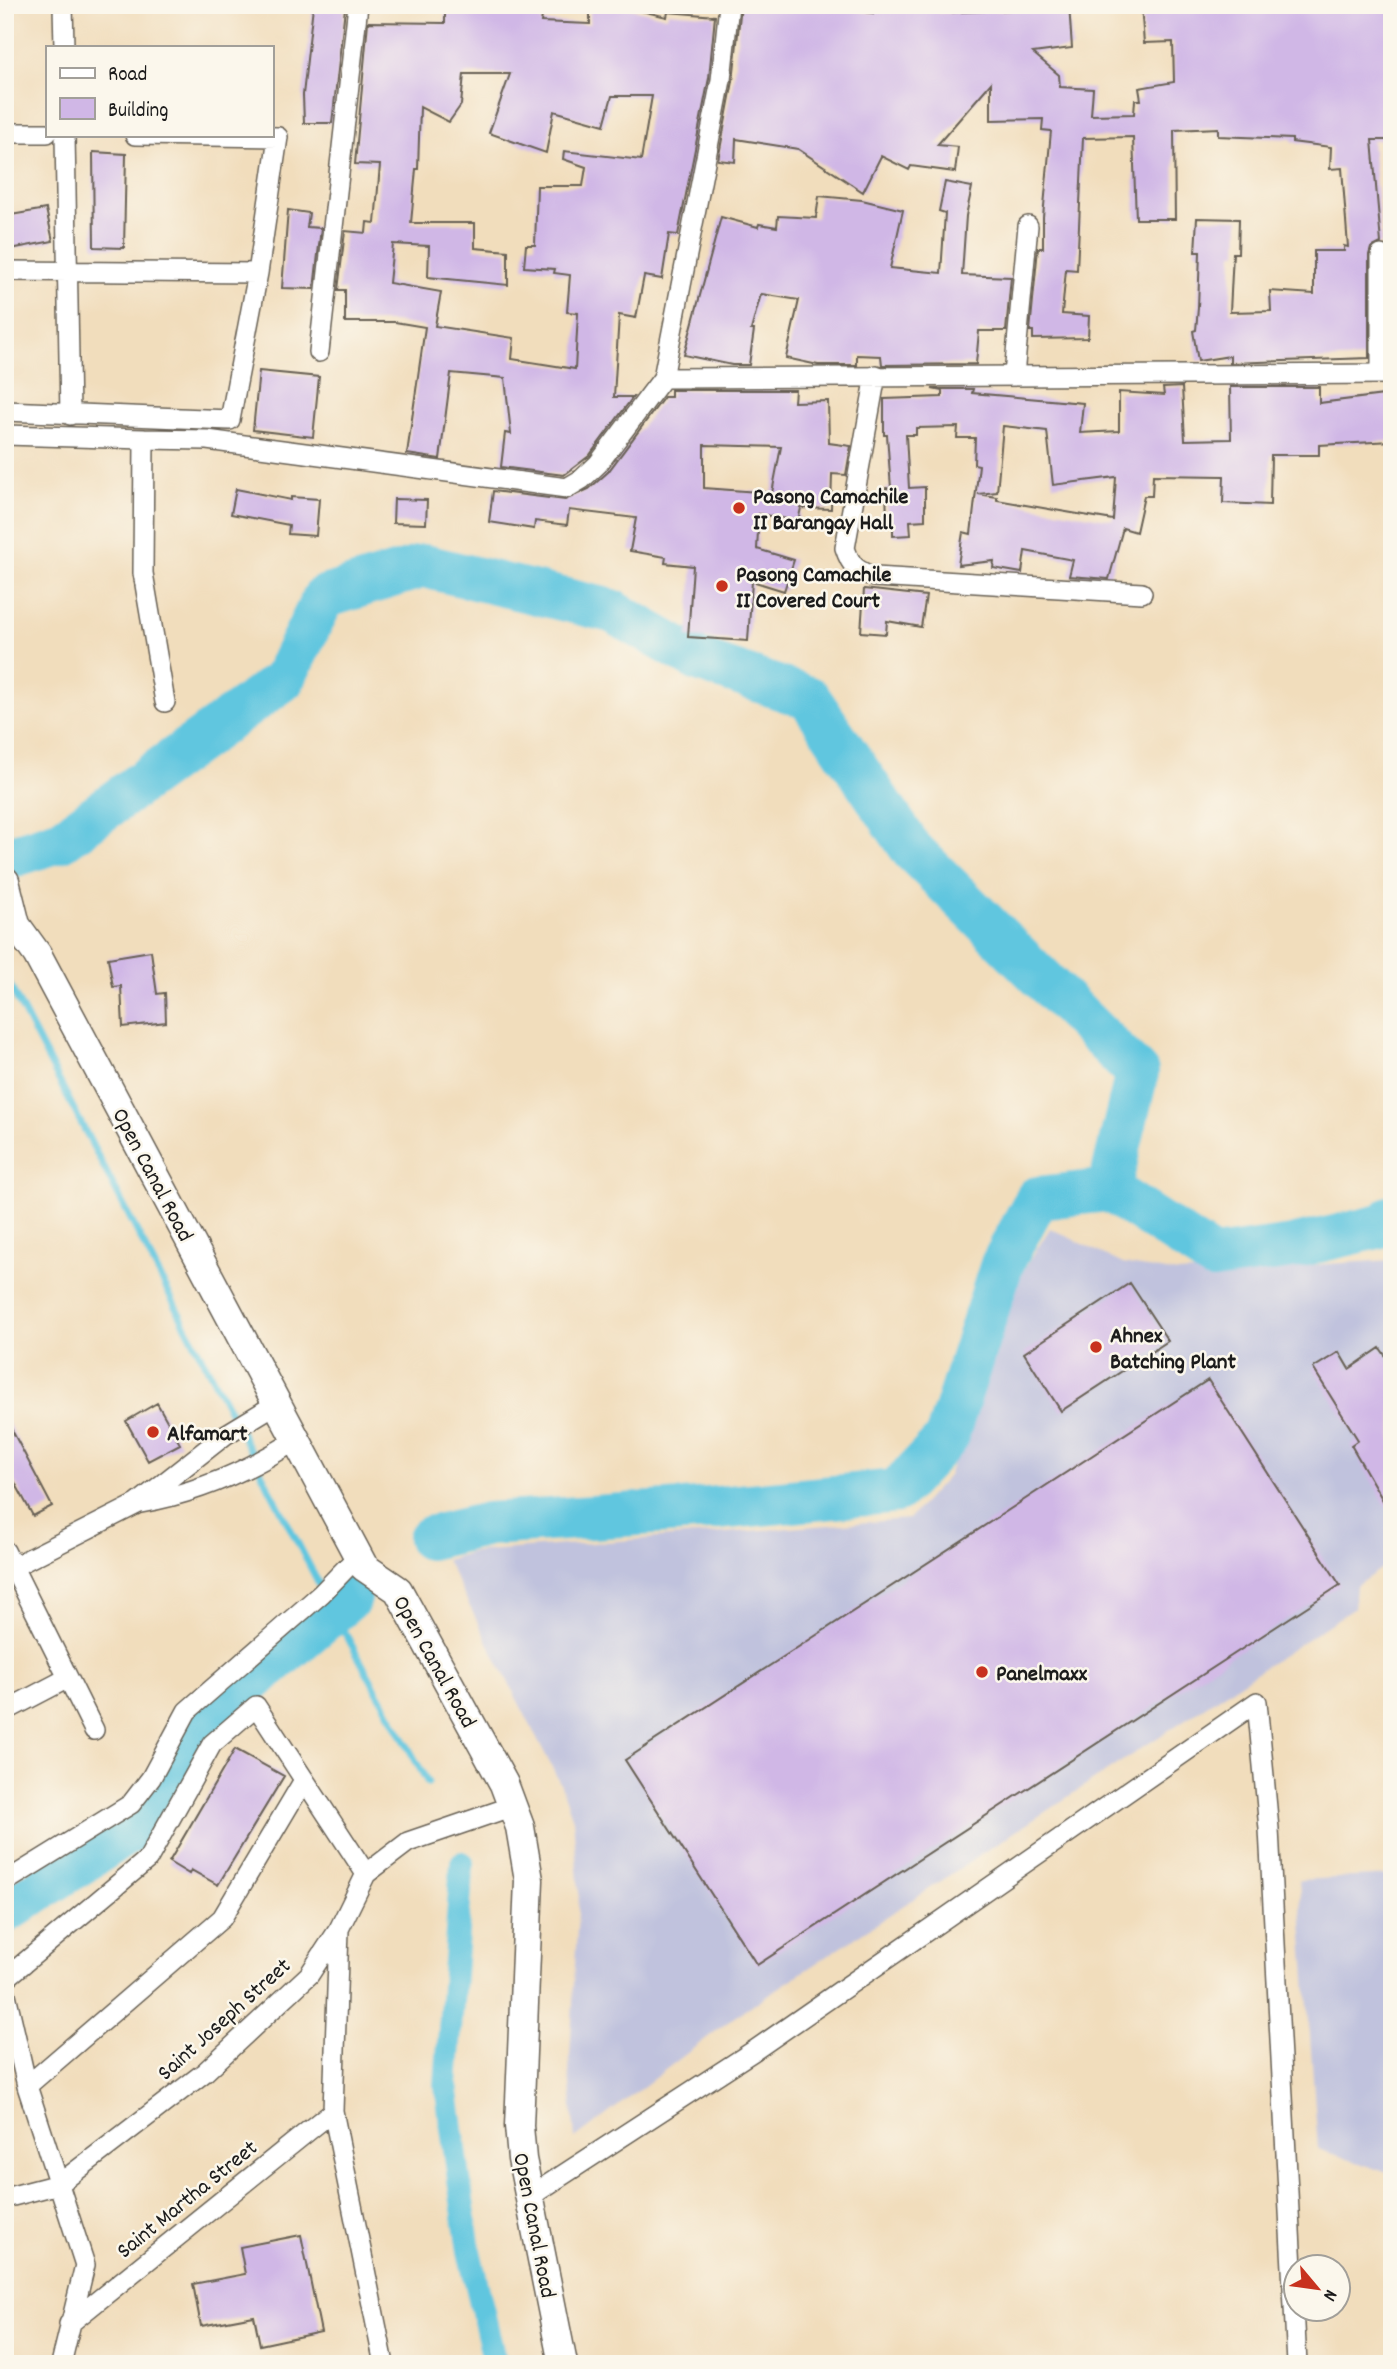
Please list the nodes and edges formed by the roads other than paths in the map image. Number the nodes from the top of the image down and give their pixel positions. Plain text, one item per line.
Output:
1 (63, 5) edge
2 (358, 5) edge
3 (729, 5) edge
4 (64, 46) edge
5 (5, 133) edge
6 (46, 133) edge
7 (65, 136) edge
8 (183, 136) edge
9 (1028, 226) dead end
10 (1381, 255) dead end
11 (5, 271) edge
12 (68, 272) junction
13 (258, 273) junction
14 (319, 352) dead end
15 (1386, 374) edge
16 (876, 375) junction
17 (1014, 375) junction
18 (663, 378) junction
19 (5, 411) edge
20 (70, 415) junction
21 (5, 435) edge
22 (144, 439) junction
23 (1142, 593) dead end
24 (165, 702) dead end
25 (5, 881) edge
26 (276, 1404) junction
27 (296, 1440) junction
28 (137, 1504) junction
29 (358, 1556) junction
30 (8, 1563) edge
31 (68, 1678) junction
32 (5, 1711) edge
33 (94, 1730) dead end
34 (304, 1780) junction
35 (513, 1805) junction
36 (366, 1874) junction
37 (5, 1882) edge
38 (339, 1929) junction
39 (5, 1979) edge
40 (5, 1990) edge
41 (27, 2086) junction
42 (333, 2110) junction
43 (59, 2184) junction
44 (529, 2197) junction
45 (5, 2198) edge
46 (69, 2324) junction
47 (61, 2364) edge
48 (384, 2364) edge
49 (563, 2364) edge
50 (1297, 2364) edge

1 - 4 street
2 - 14 street
3 - 18 street
5 - 6 street
7 - 12 street
8 - 13 street
9 - 17 street
10 - 15 street
11 - 12 street
12 - 13 street
12 - 20 street
13 - 20 street
15 - 17 street
16 - 17 street
16 - 18 street
16 - 23 street
18 - 22 street
19 - 20 street
21 - 22 street
22 - 24 street
25 - 26 main road, Open Canal Road
26 - 27 main road, Open Canal Road
26 - 28 street
27 - 28 street
27 - 29 main road, Open Canal Road
28 - 30 street
29 - 35 main road, Open Canal Road
29 - 37 street
30 - 31 street
31 - 32 street
31 - 33 street
34 - 36 street
34 - 39 street
34 - 41 street
35 - 36 street, Saint Joseph Street
35 - 44 main road, Open Canal Road
36 - 38 street, Saint Joseph Street
38 - 42 street
38 - 43 street, Saint Joseph Street
40 - 41 street
41 - 43 street
42 - 46 street, Saint Martha Street
42 - 48 street
43 - 45 street, Saint Joseph Street
43 - 46 street
44 - 49 main road, Open Canal Road
44 - 50 street
46 - 47 street

